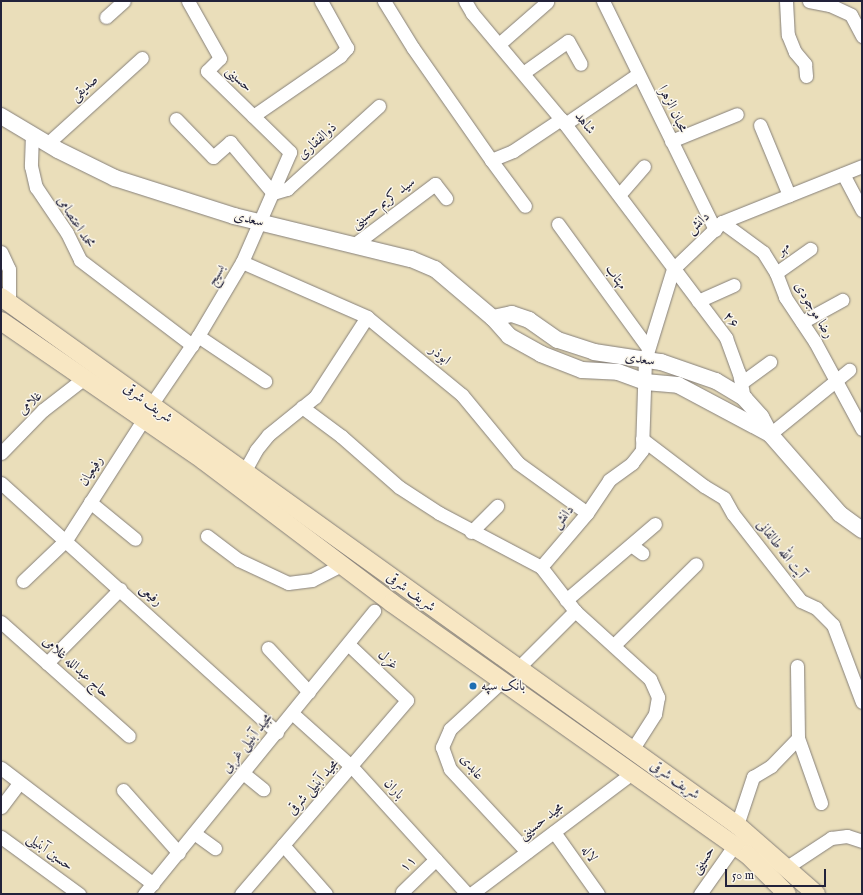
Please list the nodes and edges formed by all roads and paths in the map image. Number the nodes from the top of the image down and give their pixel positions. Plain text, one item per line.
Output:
1 (124, 1) edge
2 (188, 1) edge
3 (321, 1) edge
4 (384, 1) edge
5 (465, 1) edge
6 (603, 1) edge
7 (786, 1) edge
8 (809, 1) edge
9 (547, 2) edge
10 (834, 3) edge
11 (106, 18) dead end
12 (862, 36) edge
13 (499, 44) junction
14 (142, 58) dead end
15 (581, 64) dead end
16 (523, 73) junction
17 (638, 74) junction
18 (806, 76) dead end
19 (379, 106) dead end
20 (737, 114) dead end
21 (1, 116) edge
22 (253, 116) junction
23 (176, 119) dead end
24 (563, 121) junction
25 (760, 125) dead end
26 (32, 134) junction
27 (671, 141) junction
28 (47, 144) junction
29 (290, 152) joint
30 (492, 160) junction
31 (644, 166) dead end
32 (862, 166) edge
33 (844, 174) junction
34 (273, 192) junction
35 (619, 195) junction
36 (789, 195) junction
37 (446, 198) dead end
38 (525, 206) dead end
39 (862, 210) edge
40 (259, 221) junction
41 (558, 224) dead end
42 (719, 226) junction
43 (355, 244) junction
44 (810, 250) dead end
45 (1, 252) edge
46 (242, 262) junction
47 (673, 269) junction
48 (776, 273) junction
49 (734, 285) dead end
50 (5, 300) edge
51 (842, 300) dead end
52 (698, 302) junction
53 (367, 317) junction
54 (493, 318) junction
55 (1, 321) edge
56 (802, 322) junction
57 (195, 341) junction
58 (647, 354) junction
59 (770, 362) dead end
60 (849, 370) dead end
61 (83, 379) junction
62 (836, 379) junction
63 (265, 381) dead end
64 (645, 382) junction
65 (741, 382) junction
66 (744, 398) junction
67 (302, 407) junction
68 (147, 412) junction
69 (862, 429) edge
70 (770, 434) junction
71 (642, 440) junction
72 (1, 453) edge
73 (244, 472) junction
74 (1, 483) edge
75 (90, 502) junction
76 (497, 506) dead end
77 (587, 513) junction
78 (655, 524) dead end
79 (862, 530) edge
80 (471, 532) junction
81 (207, 536) dead end
82 (135, 539) dead end
83 (66, 540) junction
84 (631, 544) junction
85 (642, 553) dead end
86 (696, 564) dead end
87 (342, 565) junction
88 (541, 567) junction
89 (23, 581) dead end
90 (120, 589) junction
91 (566, 600) junction
92 (374, 611) dead end
93 (575, 611) junction
94 (3, 627) edge
95 (474, 637) junction
96 (348, 644) junction
97 (614, 645) junction
98 (268, 648) dead end
99 (463, 653) junction
100 (47, 663) junction
101 (797, 666) dead end
102 (518, 668) junction
103 (502, 681) junction
104 (309, 692) junction
105 (407, 700) joint
106 (862, 702) edge
107 (292, 714) junction
108 (277, 732) junction
109 (129, 736) dead end
110 (798, 738) junction
111 (632, 750) junction
112 (352, 767) junction
113 (1, 768) edge
114 (243, 773) junction
115 (631, 774) junction
116 (19, 783) junction
117 (263, 789) dead end
118 (123, 790) dead end
119 (821, 803) dead end
120 (1, 807) edge
121 (737, 825) junction
122 (554, 832) junction
123 (194, 834) junction
124 (1, 837) edge
125 (862, 841) edge
126 (283, 845) junction
127 (734, 846) junction
128 (215, 848) dead end
129 (527, 852) junction
130 (179, 853) junction
131 (436, 859) junction
132 (787, 867) junction
133 (153, 884) junction
134 (402, 892) dead end
135 (78, 894) edge
136 (144, 894) edge
137 (240, 894) edge
138 (326, 894) edge
139 (467, 894) edge
140 (471, 894) edge
141 (598, 894) edge
142 (700, 894) edge
143 (787, 894) edge
144 (816, 894) edge

1 - 11 street
2 - 22 street, حسینی
3 - 22 street
4 - 30 street
5 - 13 street, شاهد
6 - 17 street, محبان الزهرا
7 - 18 street
8 - 10 street
9 - 13 street
10 - 12 street
13 - 16 street, شاهد
14 - 28 street, صدیقی
15 - 16 street
16 - 24 street, شاهد
17 - 24 street
17 - 27 street, محبان الزهرا
19 - 34 street, ذوالفقاری
20 - 27 street
21 - 26 street, سعدی
22 - 29 street, حسینی
23 - 34 street
24 - 30 street
24 - 35 street, شاهد
25 - 36 street
26 - 28 street, سعدی
26 - 57 street, محمد اعتصامی
27 - 42 street, محبان الزهرا
28 - 40 street, سعدی
29 - 34 street, بسیج
30 - 38 street
31 - 35 street
32 - 33 street, دانش
33 - 36 street, دانش
33 - 39 street
34 - 40 street, بسیج
35 - 47 street, شاهد
36 - 42 street, دانش
37 - 43 street, سید کریم حسینی
40 - 43 street, سعدی
40 - 46 street, بسیج
41 - 58 street, مهتاب
42 - 47 street, دانش
42 - 48 street, رضا موجودی
43 - 54 street, سعدی
44 - 48 street, مهر
45 - 50 street
46 - 53 street, ابوذر
46 - 57 street, بسیج
47 - 52 street, ۲۶
47 - 58 street, دانش
48 - 56 street, رضا موجودی
49 - 52 street
50 - 68 main road, شریف شرقی
51 - 56 street
52 - 65 street, ۲۶
53 - 67 street
53 - 77 street, ابوذر
54 - 58 street, سعدی
54 - 64 street, سعدی
55 - 61 main road, شریف شرقی
56 - 62 street, رضا موجودی
57 - 63 street, محمد اعتصامی
57 - 68 street, بسیج
58 - 64 street, دانش
58 - 66 street, سعدی
59 - 65 street
60 - 62 street
61 - 68 main road, شریف شرقی
61 - 72 street, غلامی
62 - 69 street, رضا موجودی
62 - 70 street
64 - 70 street, سعدی
64 - 71 street, دانش
65 - 66 street, ۲۶
66 - 70 street, سعدی
67 - 73 street
67 - 80 street
68 - 73 main road, شریف شرقی
68 - 75 street, رفیعیان
68 - 87 main road, شریف شرقی
70 - 79 street, سعدی
71 - 77 street, دانش
71 - 106 street, آیت الله طالقانی
73 - 95 main road, شریف شرقی
74 - 83 street, رفیعی
75 - 82 street
75 - 83 street, رفیعیان
76 - 80 street
77 - 88 street, دانش
78 - 84 street
80 - 88 street
81 - 87 street
83 - 89 street, رفیعیان
83 - 90 street, رفیعی
84 - 85 street
84 - 91 street
86 - 97 street
87 - 99 main road, شریف شرقی
88 - 91 street
90 - 100 street
90 - 108 street, رفیعی
91 - 93 street
92 - 96 street, مجید آبنیلی غربی
93 - 97 street
93 - 102 street
94 - 100 street, حاج عبدالله غلامی
95 - 99 main road
95 - 102 main road, شریف شرقی
96 - 104 street, مجید آبنیلی غربی
96 - 105 street, غزل
97 - 111 street
98 - 104 street
99 - 103 main road, شریف شرقی
100 - 109 street, حاج عبدالله غلامی
101 - 110 street
102 - 111 main road, شریف شرقی
103 - 115 main road, شریف شرقی
103 - 129 street, عابدی
104 - 107 street, مجید آبنیلی غربی
105 - 112 street, مجید آبنیلی شرقی
107 - 108 street, مجید آبنیلی غربی
107 - 112 street, باران
108 - 114 street, مجید آبنیلی غربی
110 - 119 street
110 - 121 street
111 - 121 main road, شریف شرقی
112 - 126 street, مجید آبنیلی شرقی
112 - 131 street, باران
113 - 116 street
114 - 117 street
114 - 123 street, مجید آبنیلی غربی
115 - 122 street, مجید حسینی
115 - 127 main road, شریف شرقی
116 - 120 street
116 - 133 street
118 - 130 street
121 - 132 main road, شریف شرقی
122 - 129 street, مجید حسینی
122 - 141 street, لاله
123 - 128 street
123 - 130 street, مجید آبنیلی غربی
124 - 135 street, حسین آبنیلی
125 - 132 street
126 - 137 street, مجید آبنیلی شرقی
126 - 138 street
127 - 142 street, حسینی
127 - 143 main road, شریف شرقی
129 - 140 street, مجید حسینی
130 - 133 street, مجید آبنیلی غربی
131 - 134 street, ۱۱
131 - 139 street, باران
132 - 144 main road, شریف شرقی
133 - 136 street, مجید آبنیلی غربی

